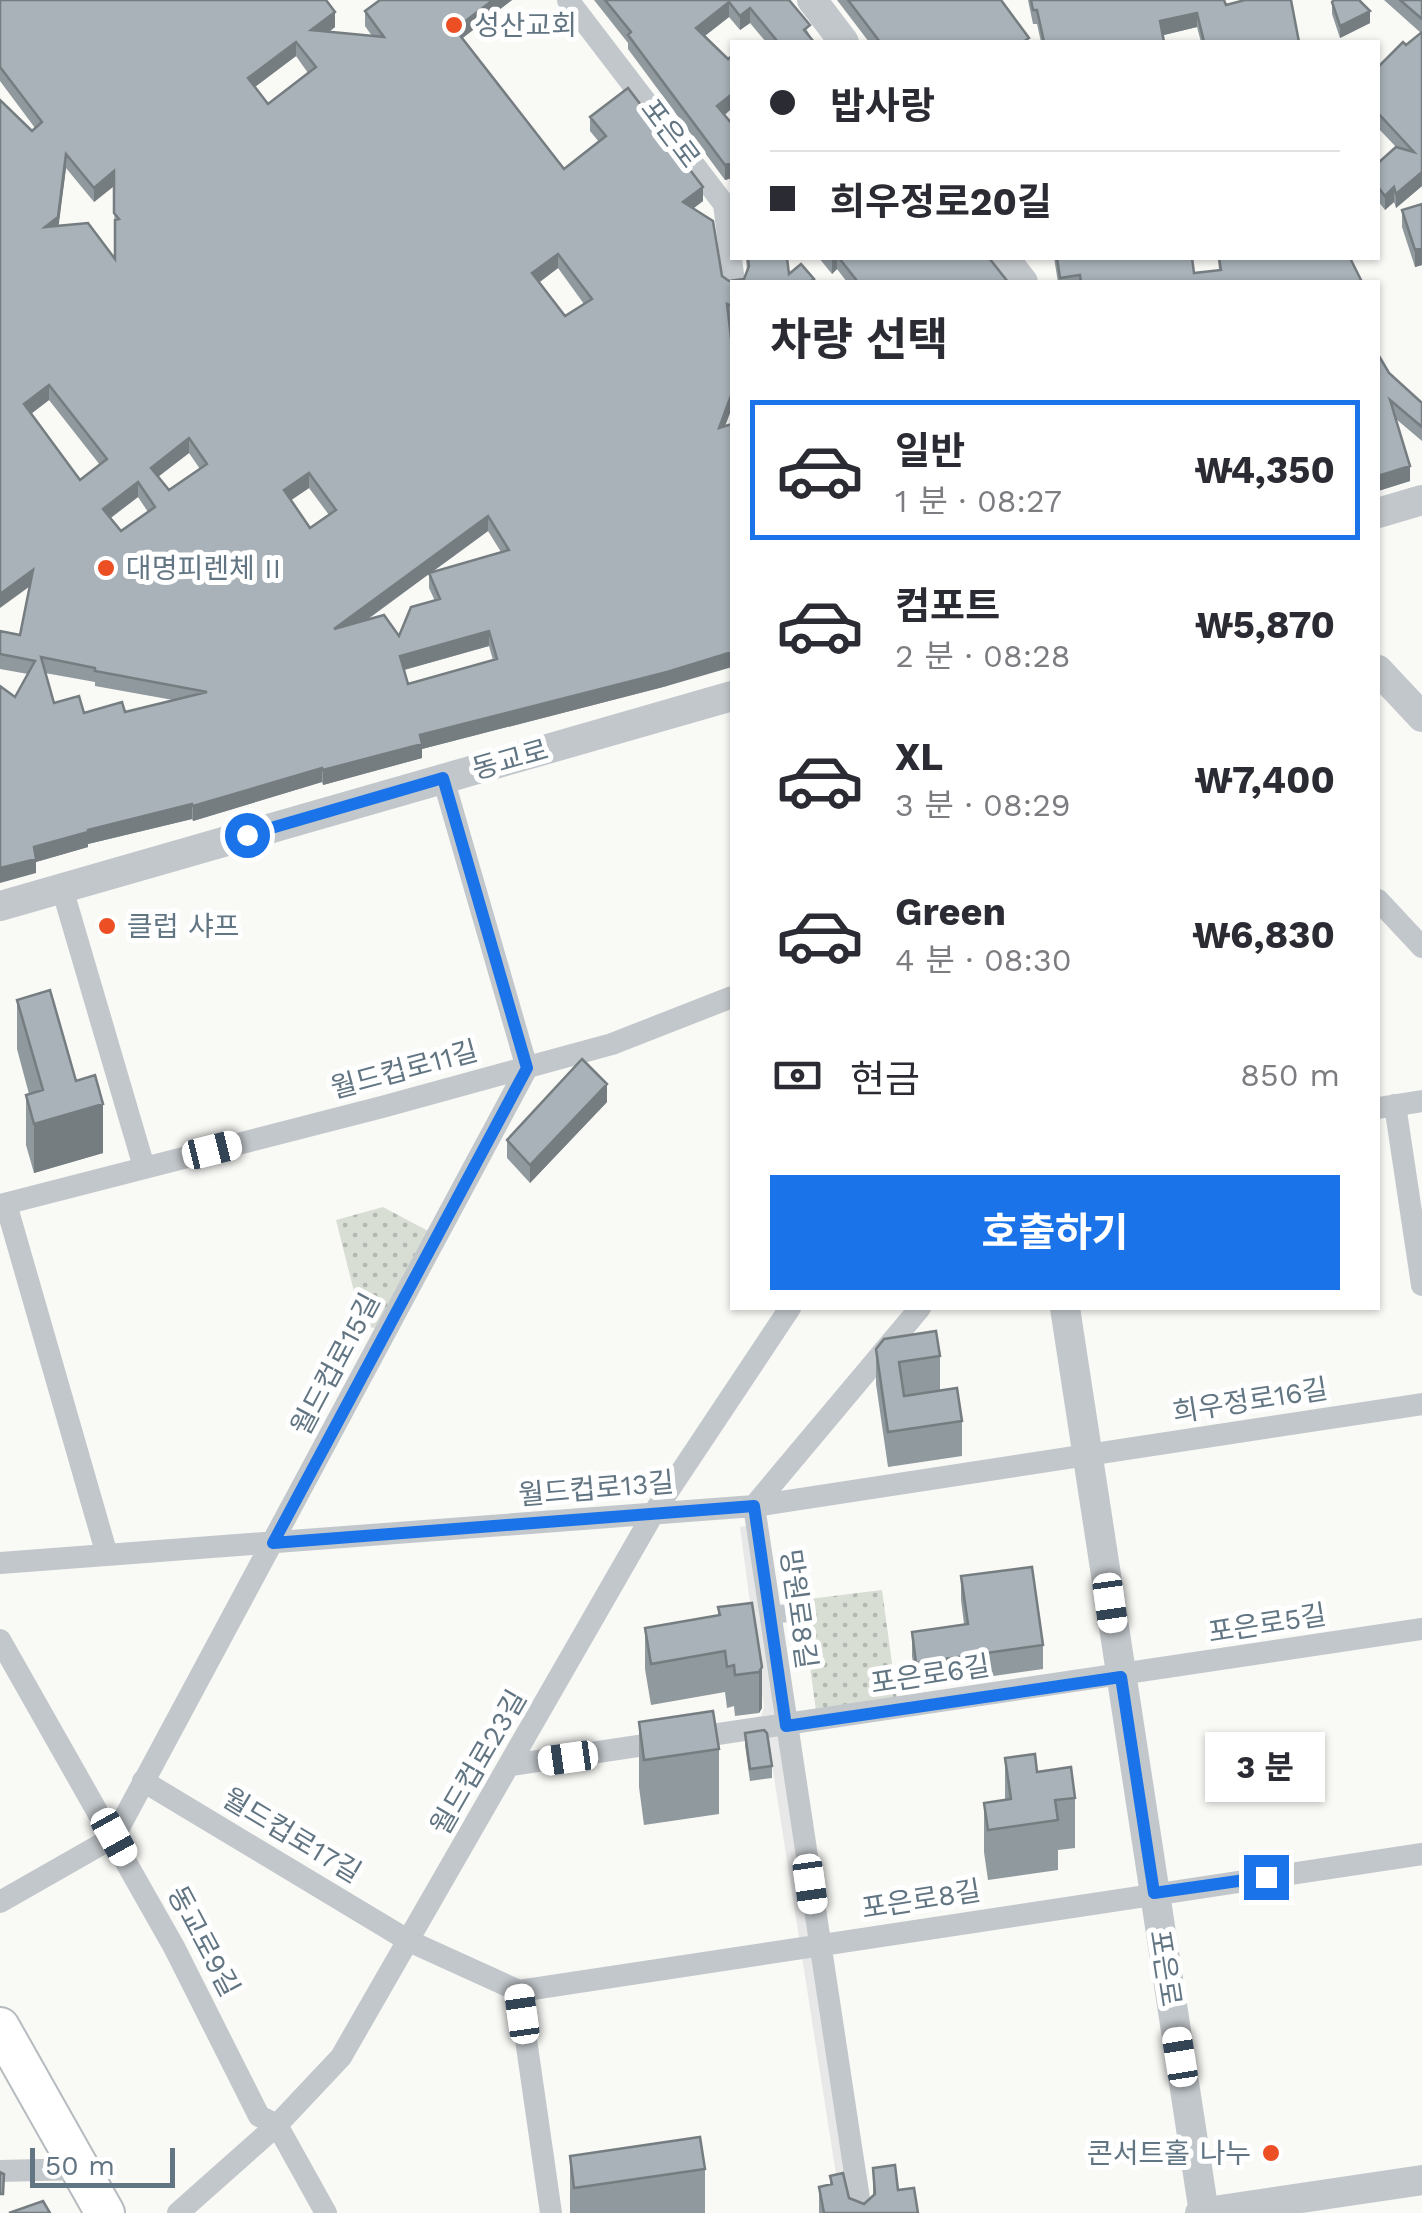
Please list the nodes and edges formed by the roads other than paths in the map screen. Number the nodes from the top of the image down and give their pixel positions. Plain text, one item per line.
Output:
1 (568, 0) edge
2 (812, 0) edge
3 (842, 40) edge
4 (730, 251) edge
5 (1006, 260) edge
6 (1021, 280) edge
7 (1422, 500) edge
8 (1380, 512) edge
9 (1380, 673) edge
10 (730, 697) edge
11 (1422, 717) edge
12 (443, 778) junction
13 (62, 888) junction
14 (1380, 902) edge
15 (0, 906) edge
16 (1422, 947) edge
17 (730, 998) edge
18 (527, 1068) junction
19 (1422, 1101) edge
20 (1386, 1106) edge
21 (144, 1167) junction
22 (3, 1205) edge
23 (1422, 1284) edge
24 (789, 1310) edge
25 (918, 1310) edge
26 (1066, 1310) edge
27 (1422, 1404) edge
28 (1087, 1455) junction
29 (754, 1506) junction
30 (653, 1514) junction
31 (273, 1543) junction
32 (107, 1555) junction
33 (0, 1563) edge
34 (803, 1613) dead end
35 (770, 1614) junction
36 (1422, 1629) edge
37 (0, 1640) edge
38 (1121, 1677) junction
39 (786, 1726) junction
40 (511, 1765) junction
41 (143, 1781) junction
42 (114, 1837) junction
43 (1422, 1854) edge
44 (1154, 1893) junction
45 (0, 1902) edge
46 (409, 1940) junction
47 (819, 1946) junction
48 (519, 1991) junction
49 (0, 2027) edge
50 (276, 2124) junction
51 (80, 2169) junction
52 (0, 2171) edge
53 (1422, 2180) edge
54 (105, 2213) edge
55 (178, 2213) edge
56 (326, 2213) edge
57 (552, 2213) edge
58 (860, 2213) edge
59 (1202, 2213) edge

1 - 4 street, 포은로
2 - 3 street
5 - 6 street
7 - 8 street
9 - 11 street
10 - 12 street, 동교로
12 - 13 street, 동교로
12 - 18 street
13 - 15 street, 동교로
13 - 21 street
14 - 16 street
17 - 18 street, 월드컵로11길
18 - 21 street, 월드컵로11길
18 - 31 street, 월드컵로15길
19 - 20 street
20 - 23 street
21 - 22 street, 월드컵로11길
22 - 32 street
24 - 30 street, 월드컵로23길
25 - 29 street
26 - 28 street, 포은로
27 - 28 street, 희우정로16길
28 - 29 street, 월드컵로13길
28 - 38 street, 포은로
29 - 30 street, 월드컵로13길
29 - 35 street, 망원로8길
30 - 31 street, 월드컵로13길
30 - 40 street, 월드컵로23길
31 - 32 street, 월드컵로13길
31 - 41 street, 월드컵로15길
32 - 33 street, 월드컵로13길
34 - 35 street
35 - 39 street, 망원로8길
36 - 38 street, 포은로5길
37 - 42 street, 동교로9길
38 - 39 street, 포은로6길
38 - 44 street, 포은로
39 - 40 street, 포은로6길
39 - 47 street, 망원로8길
40 - 46 street, 월드컵로23길
41 - 42 street, 월드컵로15길
41 - 46 street, 월드컵로17길
42 - 45 street
42 - 50 street, 동교로9길
43 - 44 street, 포은로8길
44 - 47 street, 포은로8길
44 - 59 street, 포은로
46 - 48 street, 월드컵로17길
46 - 50 street, 월드컵로23길
47 - 48 street, 포은로8길
47 - 58 street, 망원로8길
48 - 57 street
49 - 51 main road
50 - 55 street, 월드컵로23길
50 - 56 street, 동교로9길
51 - 52 street
51 - 54 main road
53 - 59 street

